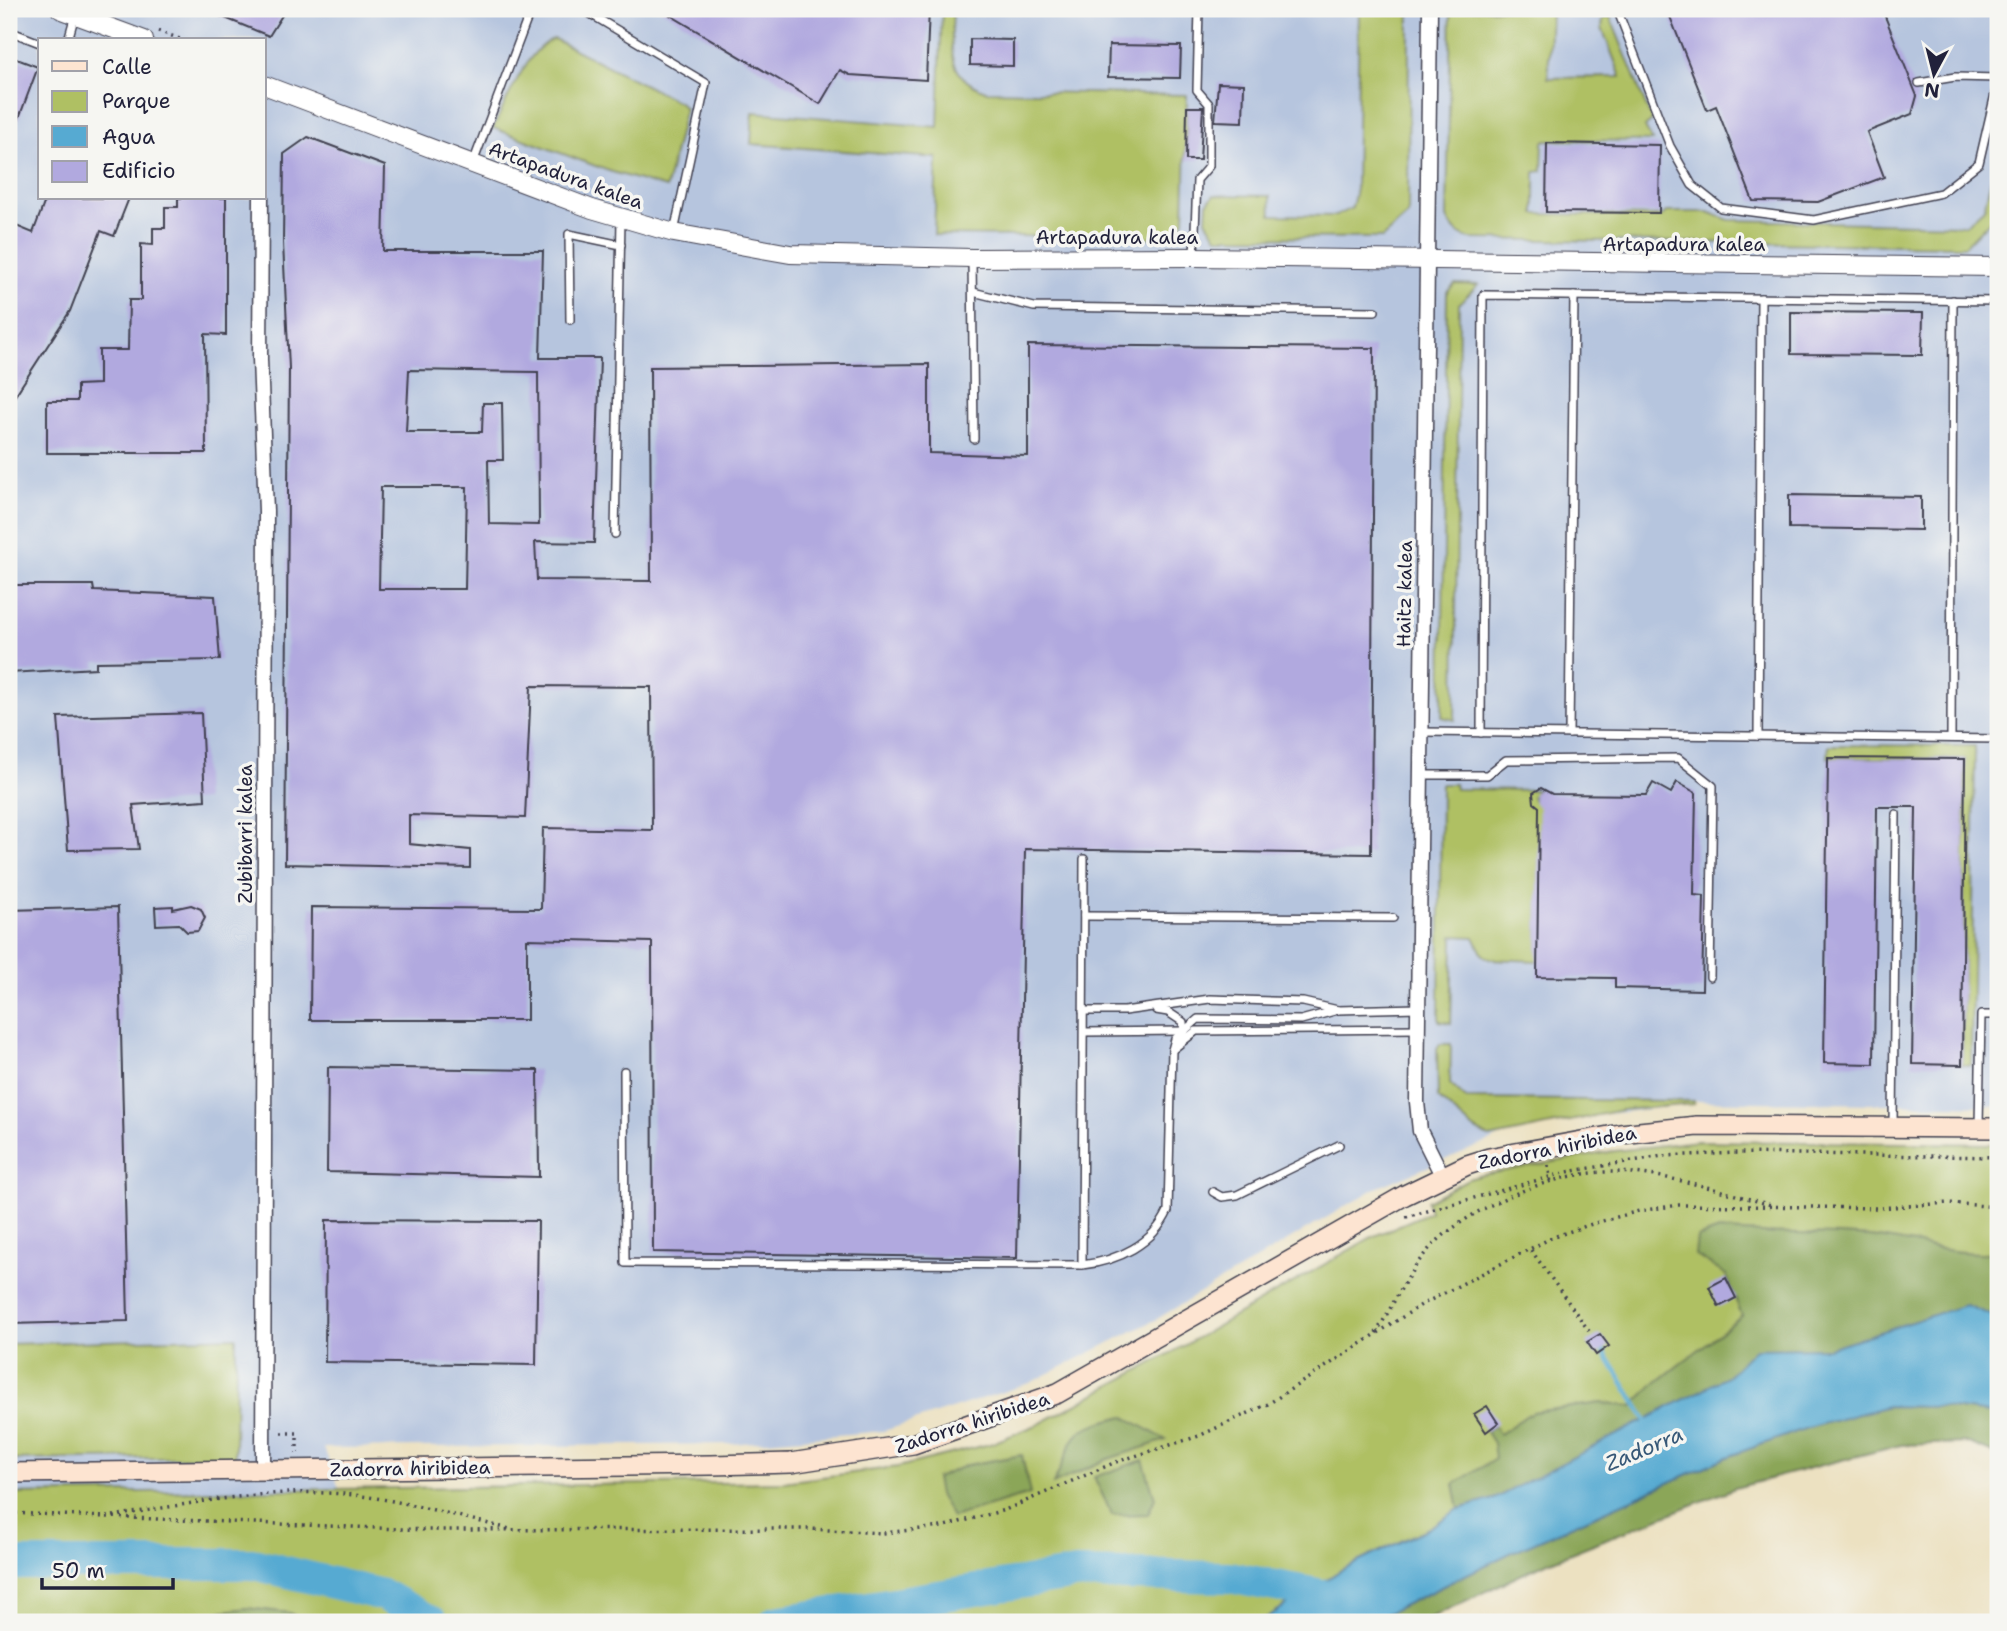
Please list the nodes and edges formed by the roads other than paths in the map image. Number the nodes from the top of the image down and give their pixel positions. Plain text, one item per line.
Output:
1 (531, 9) edge
2 (582, 9) edge
3 (1199, 9) edge
4 (1430, 9) edge
5 (1617, 9) edge
6 (68, 12) edge
7 (9, 31) edge
8 (68, 38) edge
9 (139, 38) edge
10 (38, 42) edge
11 (1998, 79) edge
12 (1919, 83) dead end
13 (266, 86) edge
14 (473, 164) junction
15 (261, 200) edge
16 (621, 218) junction
17 (674, 233) junction
18 (621, 245) junction
19 (1194, 257) junction
20 (972, 258) junction
21 (1428, 262) junction
22 (1998, 267) edge
23 (972, 292) junction
24 (1574, 296) junction
25 (1761, 298) junction
26 (1953, 300) junction
27 (1998, 300) edge
28 (1375, 311) dead end
29 (570, 320) dead end
30 (974, 439) dead end
31 (615, 534) dead end
32 (1422, 732) junction
33 (1481, 733) junction
34 (1569, 734) junction
35 (1758, 736) junction
36 (1951, 738) junction
37 (1998, 739) edge
38 (1421, 775) junction
39 (1896, 814) dead end
40 (1084, 859) dead end
41 (1084, 916) junction
42 (1393, 918) dead end
43 (1710, 977) dead end
44 (1146, 1008) junction
45 (1418, 1008) junction
46 (1083, 1010) junction
47 (1338, 1010) junction
48 (1998, 1016) edge
49 (1418, 1029) junction
50 (1084, 1032) junction
51 (1184, 1035) junction
52 (624, 1071) dead end
53 (1893, 1126) junction
54 (1989, 1128) edge
55 (1339, 1145) dead end
56 (1442, 1175) junction
57 (1213, 1192) dead end
58 (1082, 1265) junction
59 (263, 1470) junction
60 (9, 1473) edge

1 - 14 lane
2 - 17 lane
3 - 19 lane
4 - 21 street, Haitz kalea
5 - 11 lane
6 - 8 lane
6 - 9 street
7 - 10 lane
11 - 12 lane
13 - 14 street, Artapadura kalea
14 - 16 street, Artapadura kalea
15 - 59 street, Zubibarri kalea
16 - 17 street, Artapadura kalea
16 - 18 lane
17 - 20 street, Artapadura kalea
18 - 29 lane
18 - 31 lane
19 - 20 street, Artapadura kalea
19 - 21 street, Artapadura kalea
20 - 23 lane
21 - 22 street, Artapadura kalea
21 - 32 street, Haitz kalea
23 - 28 lane
23 - 30 lane
24 - 25 lane
24 - 33 lane
24 - 34 lane
25 - 26 lane
25 - 35 lane
26 - 27 lane
26 - 36 lane
32 - 33 lane
32 - 38 street, Haitz kalea
33 - 34 lane
34 - 35 lane
35 - 36 lane
36 - 37 lane
38 - 43 lane
38 - 45 street, Haitz kalea
39 - 53 lane
40 - 41 lane
41 - 42 lane
41 - 46 lane
44 - 46 lane
44 - 47 lane
44 - 51 lane
45 - 47 lane
45 - 49 street, Haitz kalea
46 - 50 lane
47 - 51 lane
48 - 54 lane
49 - 51 lane
49 - 56 street, Haitz kalea
50 - 51 lane
50 - 58 lane
51 - 58 lane
52 - 58 lane
53 - 54 main road, Zadorra hiribidea
53 - 56 main road, Zadorra hiribidea
55 - 57 lane
56 - 59 main road, Zadorra hiribidea
59 - 60 main road, Zadorra hiribidea

